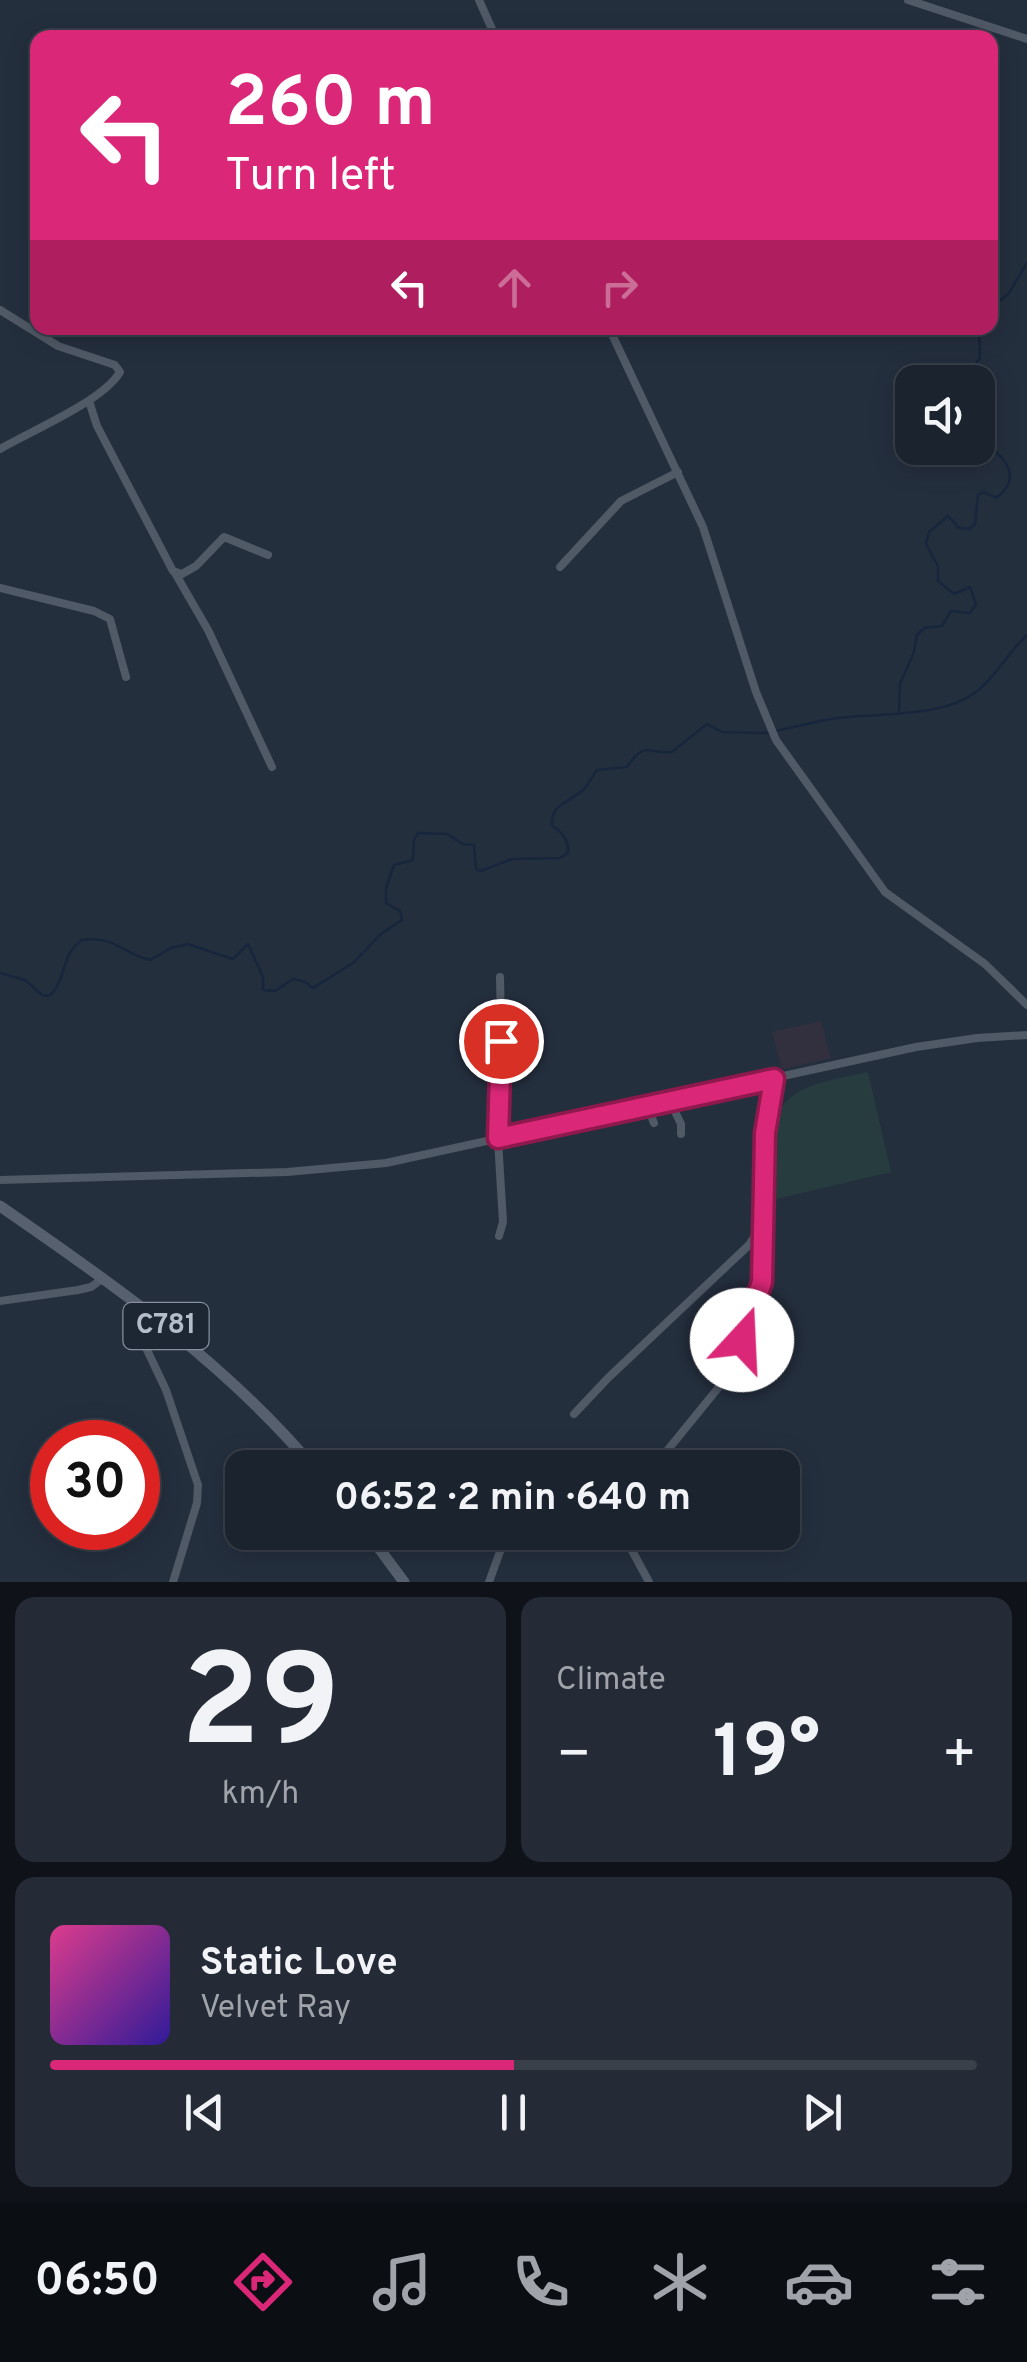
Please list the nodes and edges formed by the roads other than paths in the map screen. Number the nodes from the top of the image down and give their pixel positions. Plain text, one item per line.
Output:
1 (479, 0) edge
2 (908, 0) edge
3 (492, 30) edge
4 (1027, 39) edge
5 (0, 310) edge
6 (30, 329) edge
7 (40, 335) edge
8 (612, 335) edge
9 (90, 404) junction
10 (0, 449) edge
11 (678, 472) junction
12 (268, 555) dead end
13 (560, 566) dead end
14 (175, 573) junction
15 (0, 588) edge
16 (126, 677) dead end
17 (272, 767) dead end
18 (500, 976) dead end
19 (1027, 1005) edge
20 (1027, 1035) edge
21 (774, 1079) junction
22 (670, 1101) junction
23 (647, 1106) junction
24 (654, 1124) dead end
25 (681, 1134) dead end
26 (498, 1138) junction
27 (0, 1180) edge
28 (0, 1206) edge
29 (765, 1222) junction
30 (499, 1236) dead end
31 (102, 1279) junction
32 (0, 1301) edge
33 (146, 1312) junction
34 (574, 1414) dead end
35 (296, 1450) edge
36 (668, 1450) edge
37 (380, 1550) edge
38 (501, 1550) edge
39 (632, 1550) edge
40 (174, 1582) edge
41 (404, 1582) edge
42 (488, 1582) edge
43 (650, 1582) edge

1 - 3 street
2 - 4 street
5 - 6 street
7 - 9 street
8 - 11 street
9 - 10 street
9 - 14 street
11 - 13 street
11 - 19 street
12 - 14 street
14 - 17 street
15 - 16 street
18 - 26 street
20 - 21 street
21 - 22 street
21 - 29 street
22 - 23 street
22 - 25 street
23 - 24 street
23 - 26 street
26 - 27 street
26 - 30 street
28 - 31 main road, C781
29 - 34 street
29 - 36 street
31 - 32 street
31 - 33 main road, C781
33 - 35 main road, C781
33 - 40 street
37 - 41 main road
38 - 42 street
39 - 43 street

